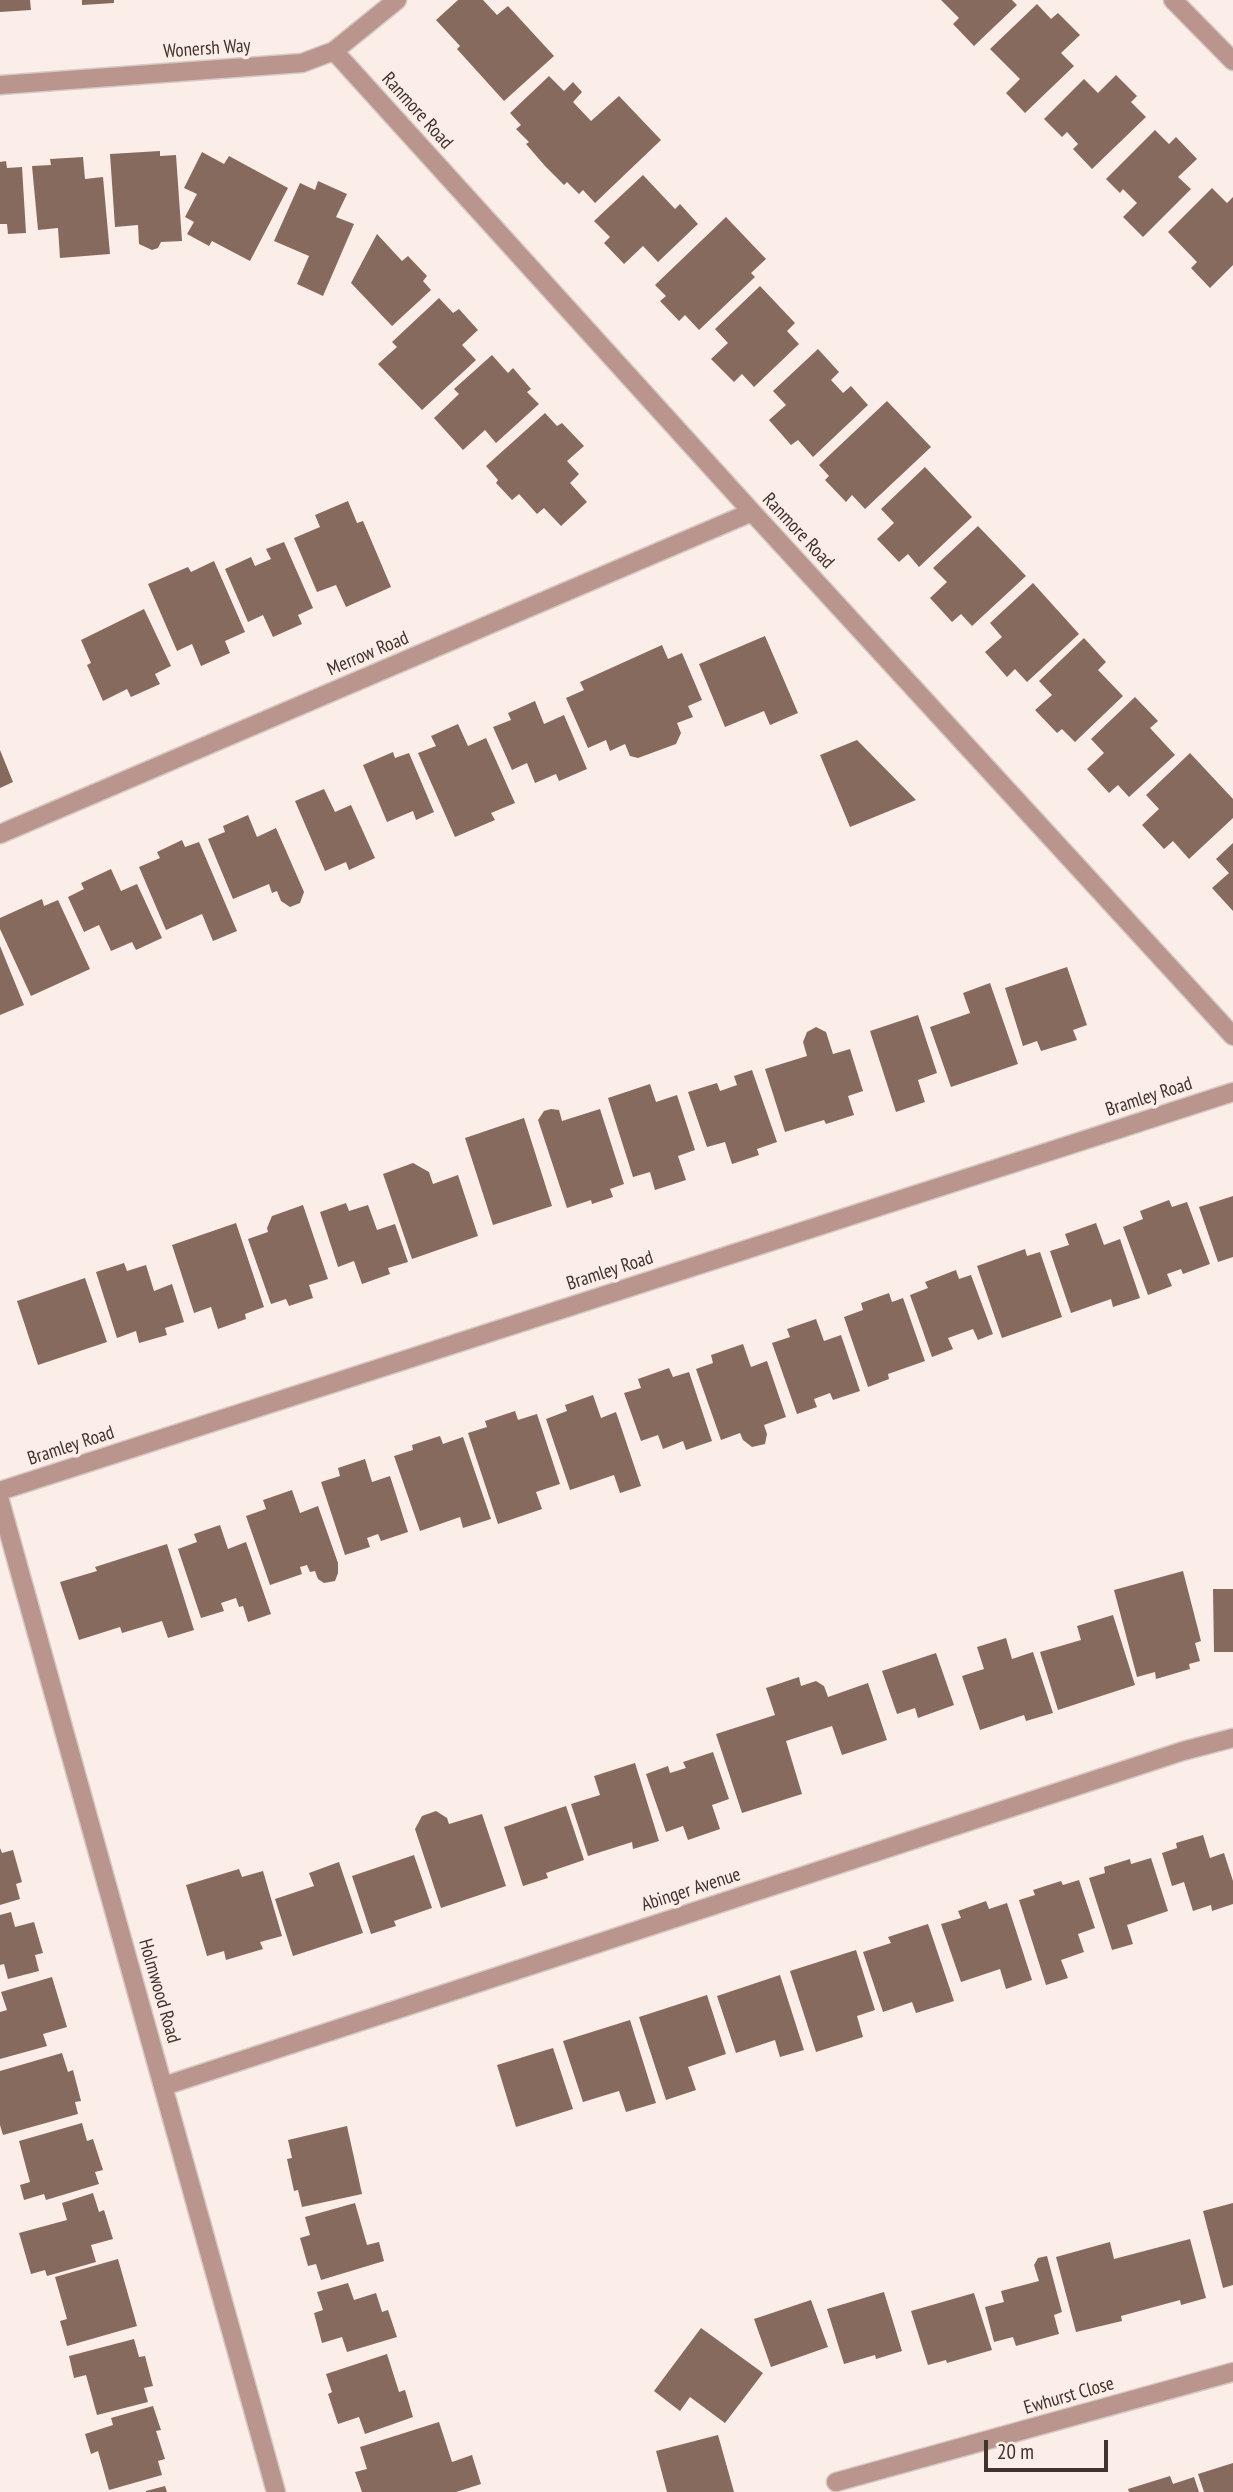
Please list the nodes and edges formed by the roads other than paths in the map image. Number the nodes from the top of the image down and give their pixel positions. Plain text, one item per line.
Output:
1 (397, 0) edge
2 (1173, 0) edge
3 (334, 51) junction
4 (1233, 61) edge
5 (0, 85) edge
6 (752, 512) junction
7 (0, 834) edge
8 (1233, 1036) edge
9 (1233, 1092) edge
10 (0, 1491) edge
11 (0, 1501) edge
12 (1233, 1738) edge
13 (164, 2086) junction
14 (1233, 2372) edge
15 (836, 2483) dead end
16 (276, 2492) edge

1 - 3 street, Wonersh Way
2 - 4 street
3 - 5 street, Wonersh Way
3 - 6 street, Ranmore Road
6 - 7 street, Merrow Road
6 - 8 street, Ranmore Road
9 - 10 street, Bramley Road
11 - 13 street, Holmwood Road
12 - 13 street, Abinger Avenue
13 - 16 street, Holmwood Road
14 - 15 street, Ewhurst Close

